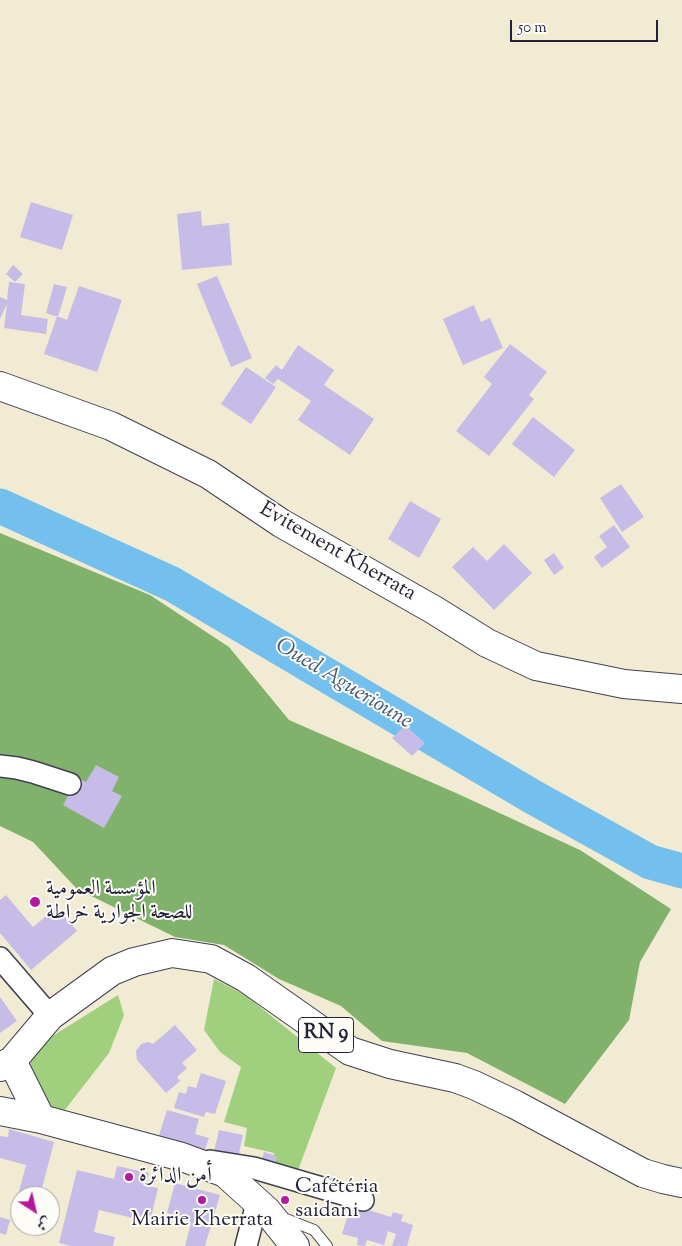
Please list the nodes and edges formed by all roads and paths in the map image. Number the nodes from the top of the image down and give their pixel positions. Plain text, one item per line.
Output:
1 (0, 386) edge
2 (682, 689) edge
3 (0, 766) edge
4 (70, 784) dead end
5 (0, 958) edge
6 (50, 1016) junction
7 (6, 1064) edge
8 (0, 1111) edge
9 (41, 1119) junction
10 (182, 1157) junction
11 (682, 1183) edge
12 (363, 1200) dead end
13 (262, 1207) junction
14 (246, 1246) edge
15 (295, 1246) edge
16 (327, 1246) edge

1 - 2 main road, Evitement Kherrata
3 - 4 street
5 - 6 street
6 - 7 main road, RN 9
6 - 11 main road, RN 9
7 - 9 main road
8 - 9 main road
9 - 10 main road
10 - 12 street
10 - 13 main road
13 - 14 street
13 - 15 main road
13 - 16 lane

